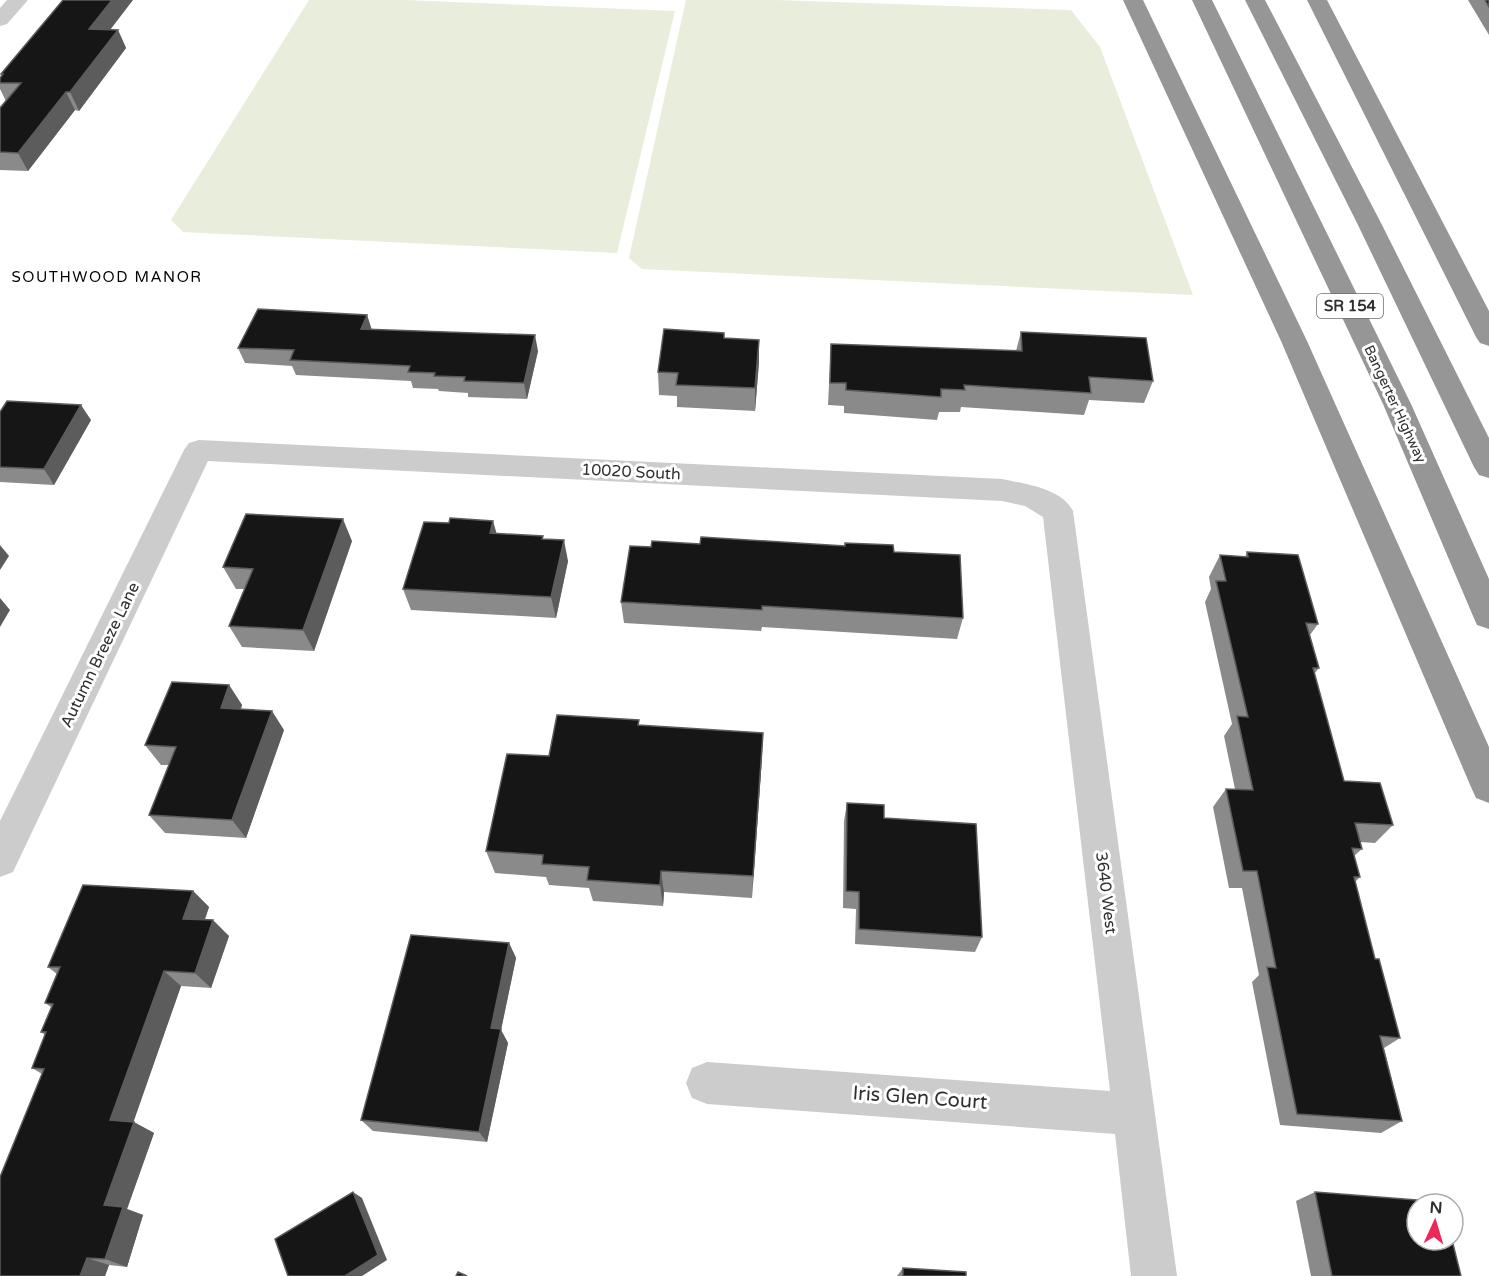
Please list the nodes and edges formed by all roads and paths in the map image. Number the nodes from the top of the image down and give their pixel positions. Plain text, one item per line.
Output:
1 (18, 0) edge
2 (1133, 0) edge
3 (1202, 0) edge
4 (1255, 0) edge
5 (1317, 0) edge
6 (0, 20) edge
7 (1489, 336) edge
8 (199, 450) joint
9 (1489, 467) edge
10 (1058, 511) joint
11 (1489, 616) edge
12 (1489, 787) edge
13 (0, 860) edge
14 (707, 1083) dead end
15 (1133, 1114) junction
16 (1154, 1276) edge

1 - 6 street
2 - 12 highway
3 - 11 highway, Bangerter Highway / SR 154
4 - 9 highway, SR 154
5 - 7 highway
8 - 10 street, 10020 South
8 - 13 street, Autumn Breeze Lane
10 - 15 street, 3640 West
14 - 15 street, Iris Glen Court
15 - 16 street, 3640 West

